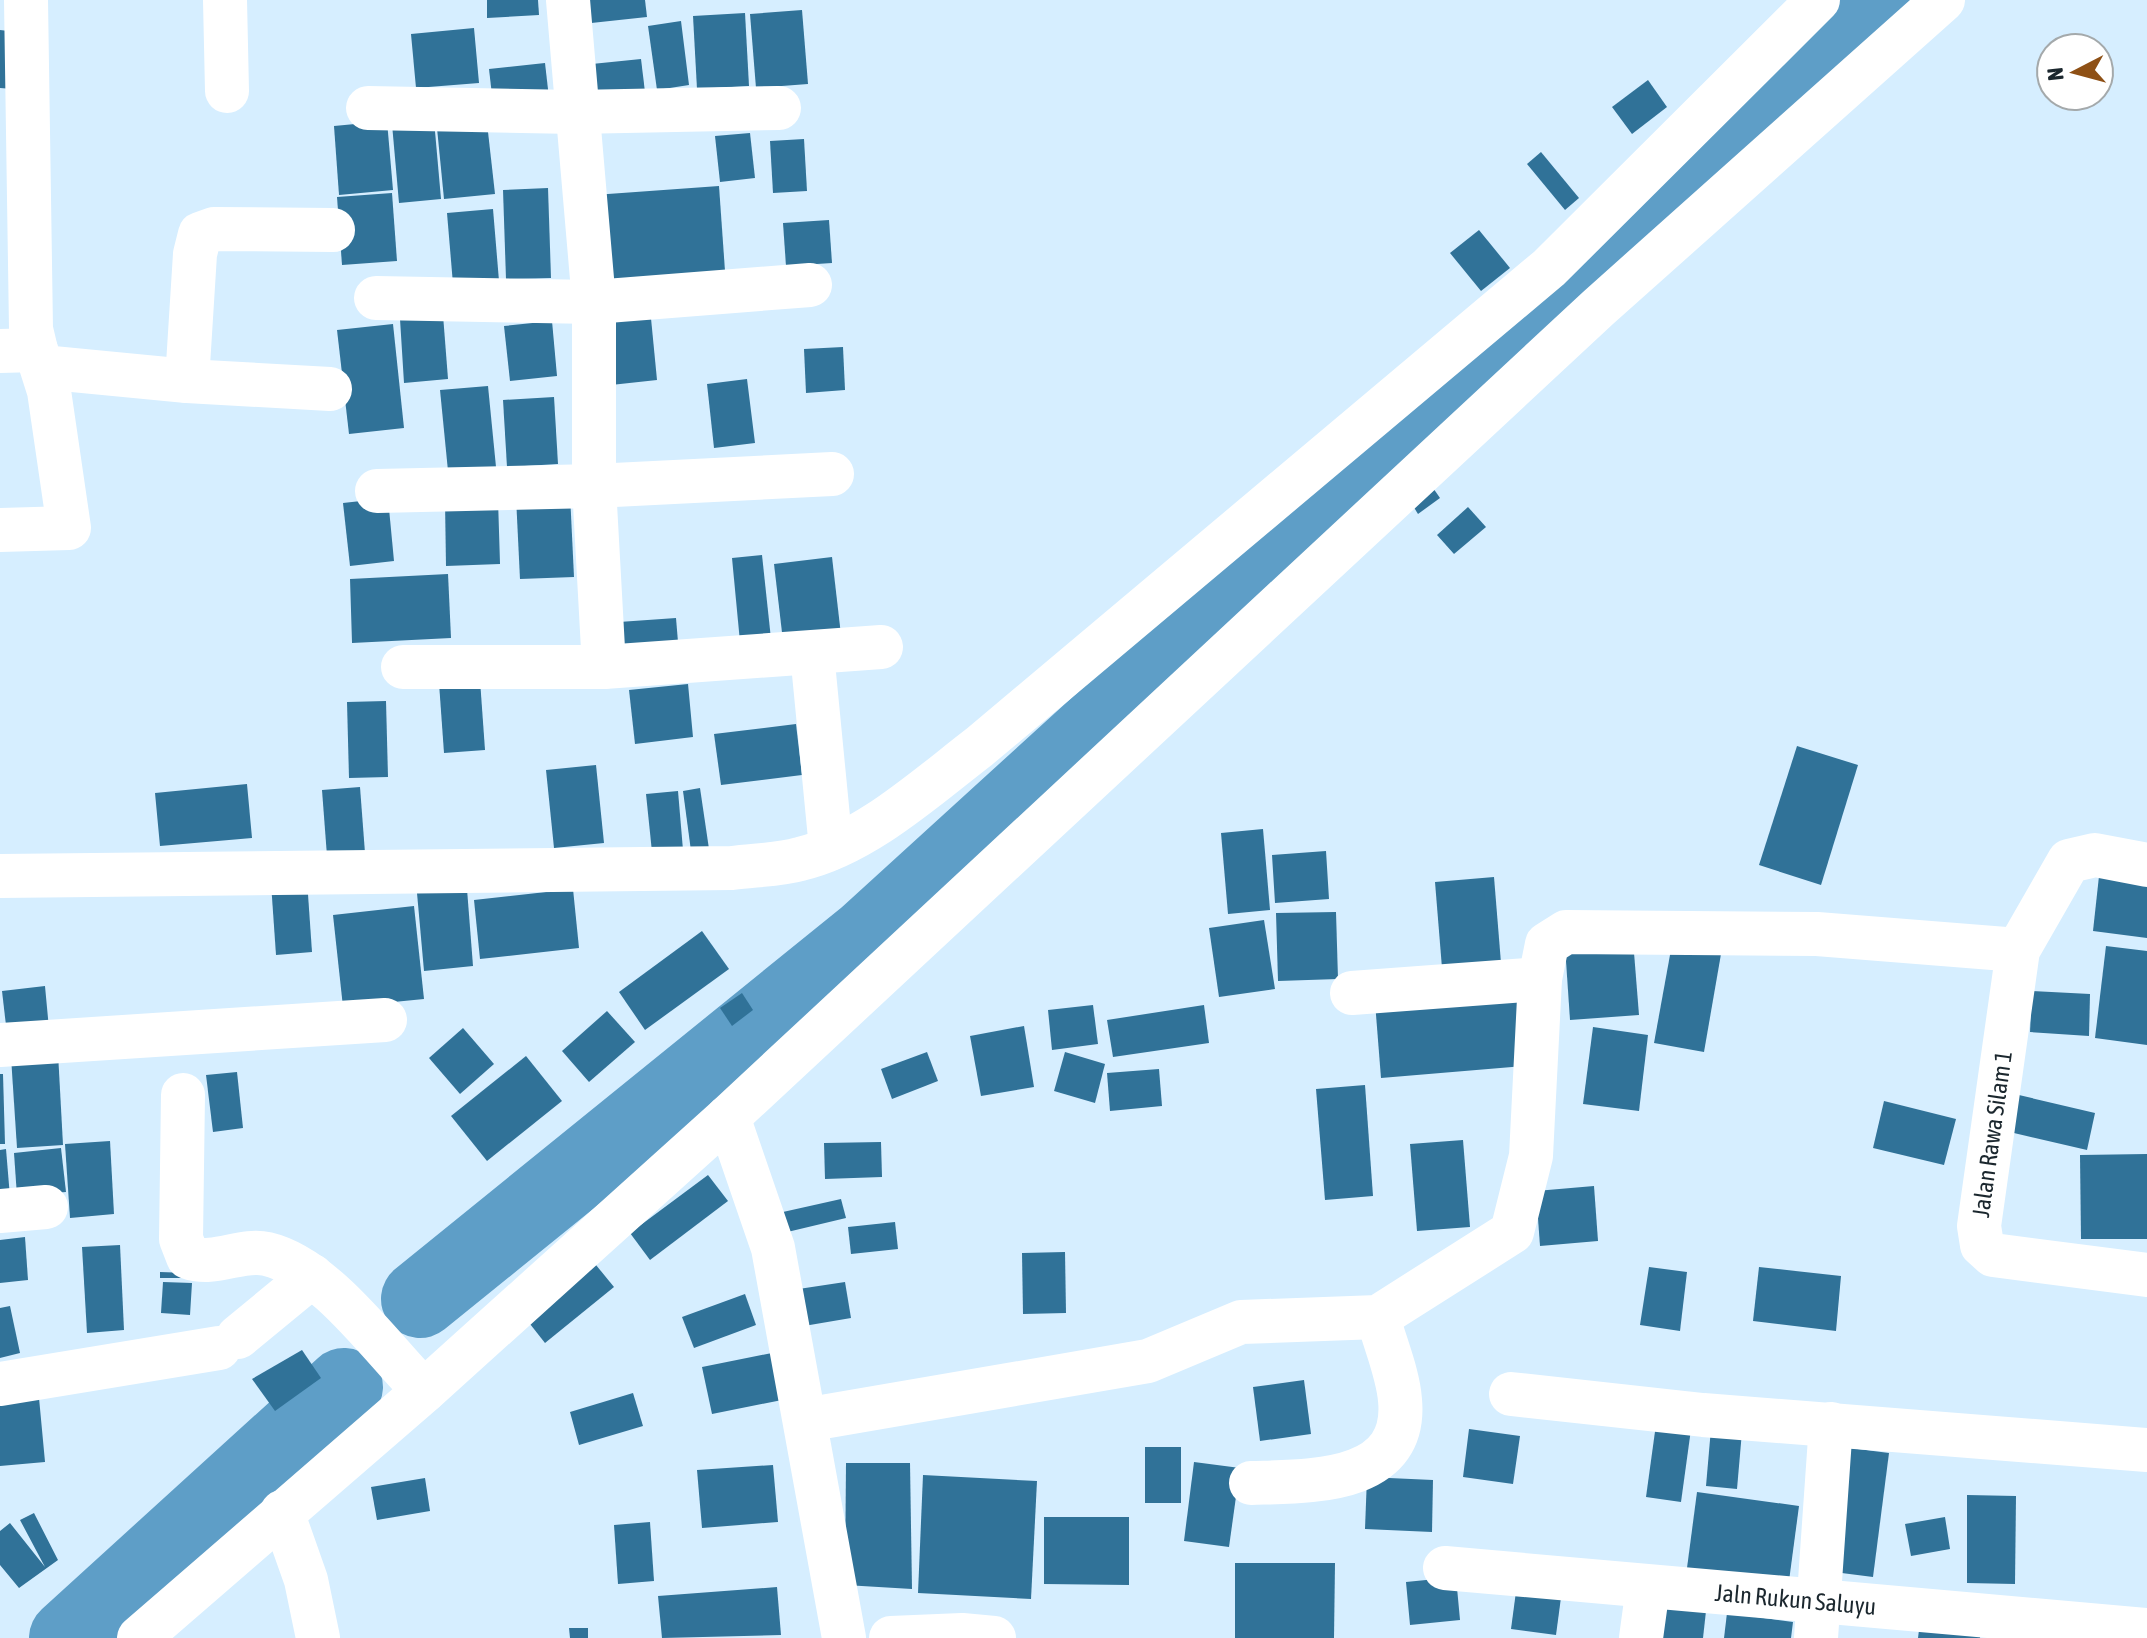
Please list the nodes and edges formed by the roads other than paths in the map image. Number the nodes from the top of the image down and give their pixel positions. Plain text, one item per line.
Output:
1 (26, 0) edge
2 (225, 0) edge
3 (568, 0) edge
4 (1818, 0) edge
5 (1943, 0) edge
6 (227, 91) dead end
7 (368, 108) dead end
8 (779, 108) dead end
9 (575, 112) junction
10 (13, 174) edge
11 (333, 230) dead end
12 (810, 285) dead end
13 (376, 298) dead end
14 (594, 302) junction
15 (26, 356) edge
16 (187, 381) junction
17 (330, 389) dead end
18 (832, 474) dead end
19 (594, 486) junction
20 (377, 491) dead end
21 (0, 530) edge
22 (881, 647) dead end
23 (812, 653) junction
24 (403, 667) dead end
25 (604, 667) junction
26 (831, 848) junction
27 (2147, 865) edge
28 (0, 876) edge
29 (2018, 950) junction
30 (1540, 979) junction
31 (1352, 993) dead end
32 (385, 1020) dead end
33 (0, 1045) edge
34 (183, 1095) dead end
35 (728, 1117) junction
36 (46, 1207) dead end
37 (0, 1211) edge
38 (2147, 1275) edge
39 (312, 1276) junction
40 (1378, 1317) junction
41 (415, 1382) junction
42 (0, 1384) edge
43 (1511, 1394) dead end
44 (805, 1420) junction
45 (1831, 1424) junction
46 (2147, 1450) edge
47 (1251, 1483) dead end
48 (282, 1512) junction
49 (1445, 1568) dead end
50 (1648, 1587) junction
51 (1817, 1620) edge
52 (2147, 1630) edge
53 (139, 1638) edge
54 (318, 1638) edge
55 (844, 1638) edge
56 (891, 1638) edge
57 (994, 1638) edge
58 (1641, 1638) edge

1 - 10 street
2 - 6 street
3 - 9 street
4 - 26 street
5 - 35 street
7 - 9 street
8 - 9 street
9 - 14 street
10 - 15 street
11 - 16 street
12 - 14 street
13 - 14 street
14 - 19 street
15 - 16 street
15 - 21 street
16 - 17 street
18 - 19 street
19 - 20 street
19 - 25 street
22 - 23 street
23 - 25 street
23 - 26 street
24 - 25 street
26 - 28 street
27 - 29 street
29 - 30 street
29 - 38 street, Jalan Rawa Silam 1
30 - 31 street
30 - 40 street
32 - 33 street
34 - 39 street
35 - 41 street
35 - 44 street
36 - 37 street
39 - 41 street
39 - 42 street
40 - 44 street
40 - 47 street
41 - 48 street
43 - 45 street
44 - 55 street
45 - 46 street
45 - 51 street
48 - 53 street
48 - 54 street
49 - 50 street, Jaln Rukun Saluyu
50 - 51 street, Jaln Rukun Saluyu
50 - 58 street
51 - 52 street, Jaln Rukun Saluyu
56 - 57 street

